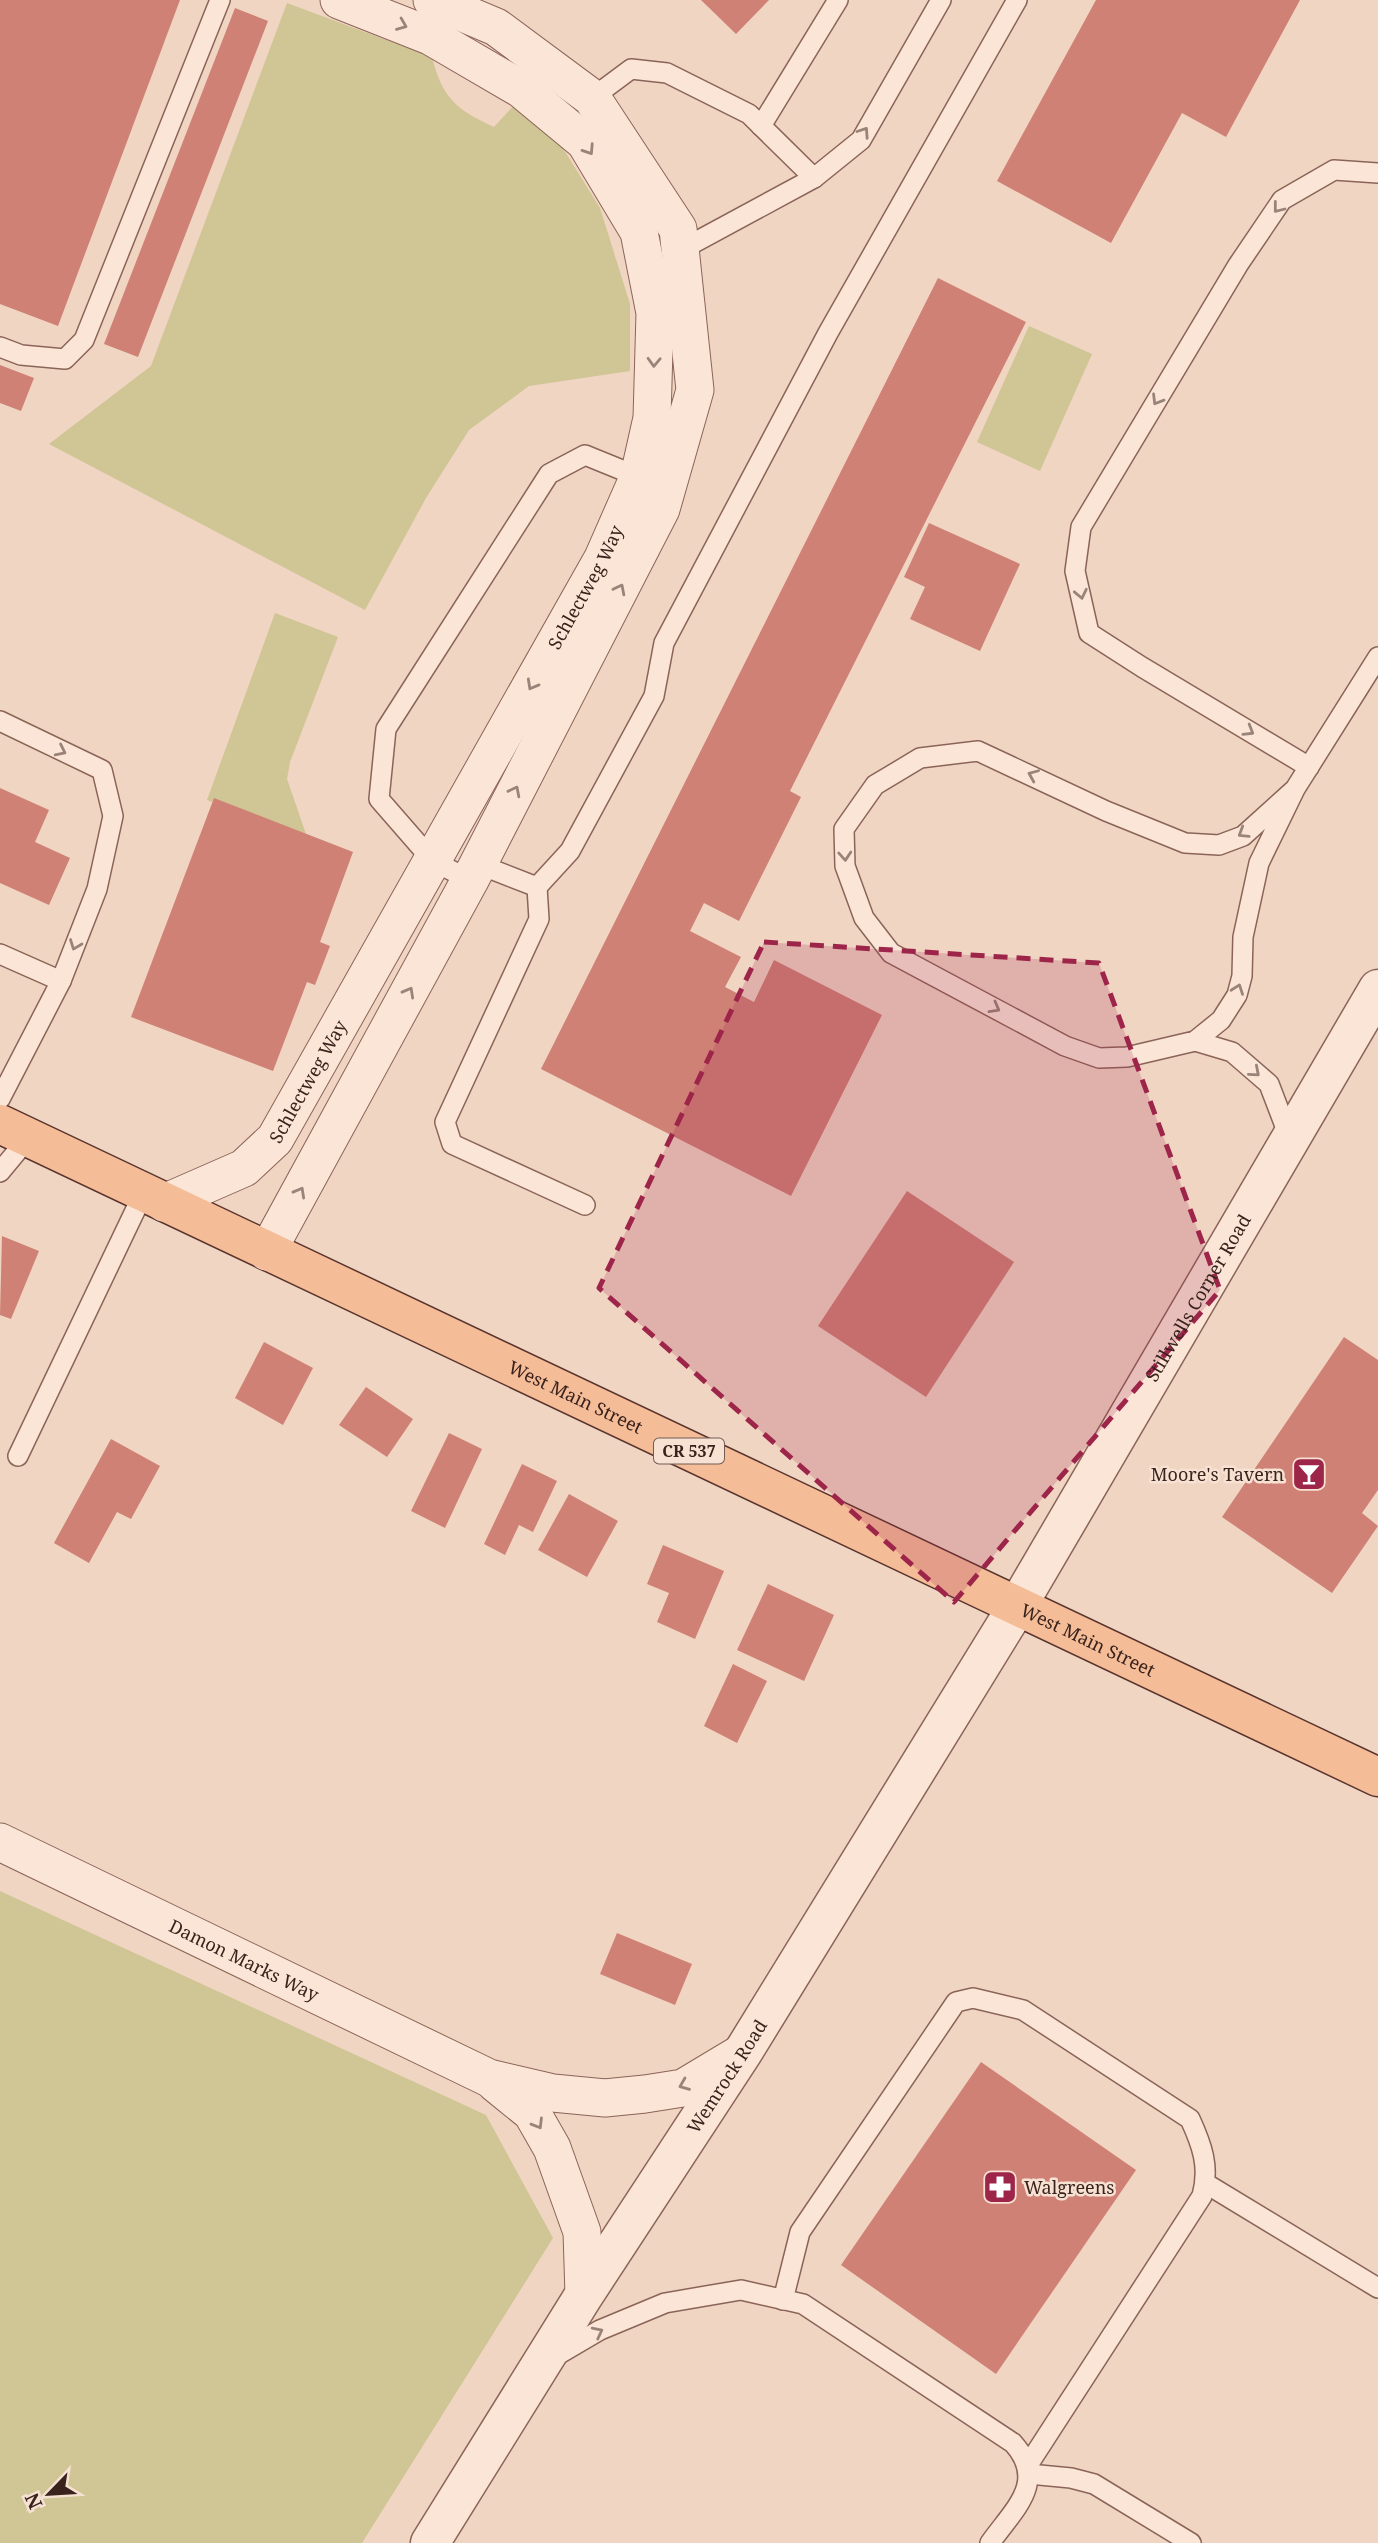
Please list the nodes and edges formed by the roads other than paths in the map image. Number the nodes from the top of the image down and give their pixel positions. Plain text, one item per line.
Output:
1 (220, 0) edge
2 (339, 0) edge
3 (432, 0) edge
4 (838, 0) edge
5 (941, 0) edge
6 (1017, 0) edge
7 (592, 98) junction
8 (761, 126) junction
9 (1378, 173) edge
10 (814, 178) junction
11 (662, 256) junction
12 (0, 347) edge
13 (653, 482) junction
14 (1378, 657) edge
15 (0, 721) edge
16 (1309, 767) junction
17 (1295, 789) junction
18 (433, 861) junction
19 (474, 872) junction
20 (537, 887) junction
21 (0, 954) edge
22 (61, 981) junction
23 (1378, 989) edge
24 (1195, 1041) junction
25 (0, 1099) edge
26 (14, 1131) edge
27 (1291, 1141) junction
28 (0, 1172) edge
29 (154, 1197) junction
30 (585, 1205) dead end
31 (267, 1252) junction
32 (19, 1456) dead end
33 (1018, 1605) junction
34 (1378, 1777) edge
35 (0, 1842) edge
36 (743, 2052) junction
37 (489, 2078) junction
38 (1205, 2183) junction
39 (1378, 2288) edge
40 (584, 2295) junction
41 (783, 2300) junction
42 (539, 2366) junction
43 (1028, 2470) junction
44 (430, 2543) edge
45 (990, 2543) edge
46 (1191, 2543) edge

1 - 12 lane
2 -> 11 street, Schlectweg Way
3 - 7 street, Schlectweg Way
4 - 8 lane
10 -> 5 lane
6 - 20 lane
7 - 8 lane
7 - 11 street, Schlectweg Way
8 - 10 lane
9 -> 16 lane
10 - 11 lane
11 - 13 street, Schlectweg Way
13 -> 18 street, Schlectweg Way
13 - 18 lane
19 -> 13 street, Schlectweg Way
14 - 16 lane
15 -> 22 lane
16 - 17 lane
24 -> 17 lane
17 -> 24 lane
18 - 19 lane
18 - 29 street, Schlectweg Way
19 - 20 lane
31 -> 19 street, Schlectweg Way
20 - 30 lane
21 - 22 lane
22 - 25 lane
23 - 27 street, Stillwells Corner Road
24 -> 27 lane
26 - 28 lane
26 - 29 main road, West Main Street / CR 537
27 - 33 street, Stillwells Corner Road
29 - 31 main road, West Main Street / CR 537
29 - 32 lane
31 - 33 main road, West Main Street / CR 537
33 - 34 main road, West Main Street / CR 537
33 - 36 street, Wemrock Road
35 - 37 street, Damon Marks Way
36 -> 37 street, Damon Marks Way
36 - 40 street, Wemrock Road
37 -> 40 street, Damon Marks Way
38 - 39 lane
38 - 41 lane
38 - 43 lane
40 - 42 street, Wemrock Road
42 -> 41 lane
41 - 43 lane
42 - 44 street, Wemrock Road
43 - 45 lane
43 - 46 lane

